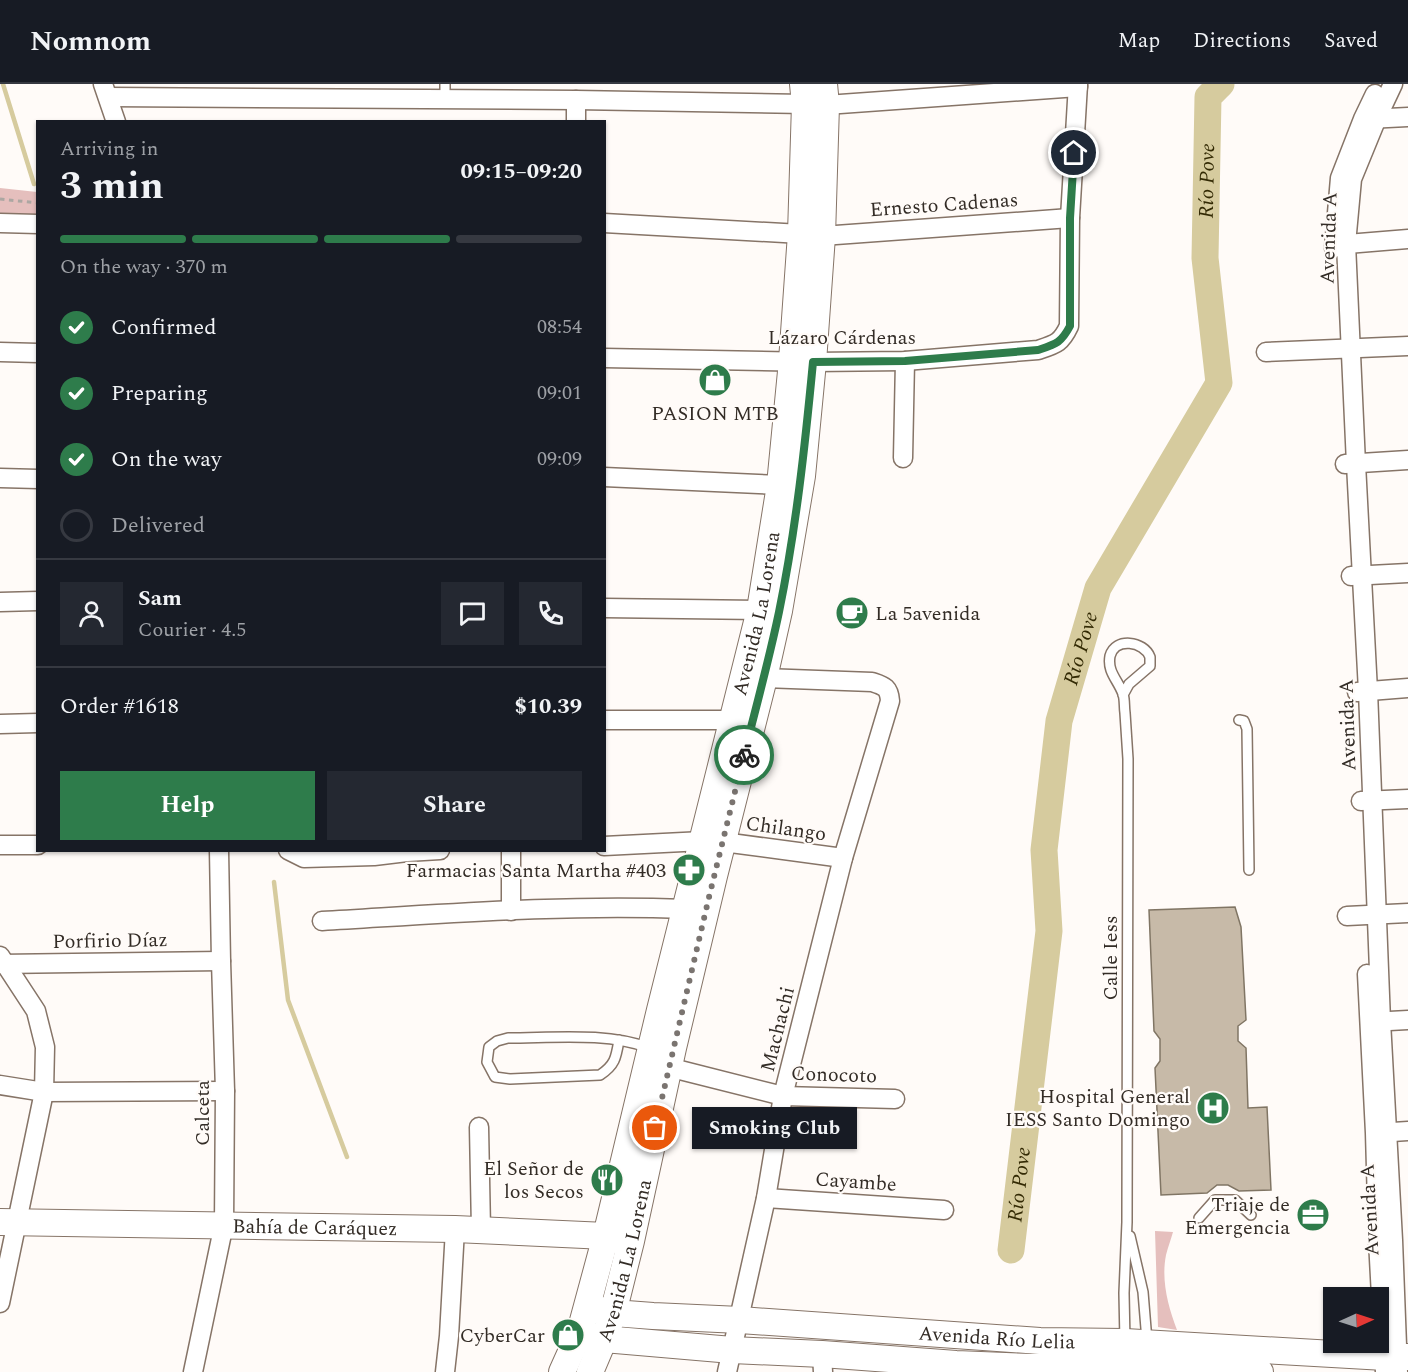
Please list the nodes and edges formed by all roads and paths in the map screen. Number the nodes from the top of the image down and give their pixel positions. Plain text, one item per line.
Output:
1 (1379, 84) edge
2 (1393, 84) edge
3 (1078, 86) edge
4 (105, 90) edge
5 (445, 91) edge
6 (814, 94) edge
7 (576, 100) junction
8 (1408, 117) edge
9 (1370, 118) junction
10 (116, 120) edge
11 (576, 120) edge
12 (0, 199) edge
13 (36, 203) edge
14 (1070, 218) junction
15 (0, 223) edge
16 (36, 224) edge
17 (606, 224) edge
18 (811, 235) junction
19 (1408, 239) edge
20 (1340, 245) junction
21 (1408, 346) edge
22 (1345, 349) junction
23 (0, 352) edge
24 (1266, 352) dead end
25 (36, 353) edge
26 (606, 358) edge
27 (802, 361) junction
28 (905, 361) junction
29 (903, 458) dead end
30 (1408, 459) edge
31 (1350, 464) junction
32 (606, 477) edge
33 (0, 478) edge
34 (36, 479) edge
35 (780, 485) junction
36 (1408, 573) edge
37 (1357, 575) junction
38 (36, 601) edge
39 (0, 602) edge
40 (606, 608) edge
41 (760, 610) junction
42 (764, 678) junction
43 (1408, 688) edge
44 (1363, 691) junction
45 (1123, 695) junction
46 (606, 720) edge
47 (734, 720) junction
48 (1239, 720) dead end
49 (36, 723) edge
50 (0, 724) edge
51 (1408, 799) edge
52 (1366, 801) junction
53 (713, 842) junction
54 (0, 845) edge
55 (36, 845) edge
56 (606, 846) edge
57 (219, 852) edge
58 (292, 852) edge
59 (400, 852) edge
60 (511, 852) edge
61 (843, 858) junction
62 (1249, 870) dead end
63 (686, 909) junction
64 (511, 911) junction
65 (1408, 913) edge
66 (1363, 915) junction
67 (322, 921) dead end
68 (220, 961) junction
69 (2, 962) edge
70 (1408, 1020) edge
71 (1375, 1022) junction
72 (619, 1040) junction
73 (651, 1049) junction
74 (668, 1067) junction
75 (0, 1084) edge
76 (225, 1091) junction
77 (44, 1092) junction
78 (783, 1096) junction
79 (895, 1099) dead end
80 (479, 1127) dead end
81 (1408, 1131) edge
82 (1381, 1133) junction
83 (766, 1198) junction
84 (944, 1209) dead end
85 (1251, 1215) dead end
86 (1199, 1218) dead end
87 (8, 1222) edge
88 (1127, 1222) junction
89 (224, 1224) junction
90 (455, 1229) junction
91 (481, 1230) junction
92 (606, 1236) junction
93 (1393, 1240) edge
94 (631, 1241) junction
95 (0, 1303) edge
96 (613, 1313) junction
97 (583, 1320) junction
98 (740, 1320) junction
99 (604, 1339) junction
100 (1136, 1354) junction
101 (729, 1361) edge
102 (822, 1363) edge
103 (1395, 1363) edge
104 (931, 1367) edge
105 (1030, 1370) edge
106 (193, 1372) edge
107 (445, 1372) edge
108 (562, 1372) edge
109 (590, 1372) edge
110 (1260, 1372) edge

1 - 9 street, Avenida A
2 - 9 street, Avenida A
3 - 6 street
3 - 14 street
4 - 5 street
4 - 10 street
5 - 7 street
6 - 7 street
6 - 18 main road, Avenida La Lorena
7 - 11 street
8 - 9 street
9 - 20 street, Avenida A
12 - 13 path
14 - 18 street, Ernesto Cadenas
14 - 28 street, Lázaro Cárdenas
15 - 16 street
17 - 18 street, Ernesto Cadenas
18 - 27 main road, Avenida La Lorena
19 - 20 street
20 - 22 street, Avenida A
21 - 22 street
22 - 24 street
22 - 31 street, Avenida A
23 - 25 street
26 - 27 street, Lázaro Cárdenas
27 - 28 street, Lázaro Cárdenas
27 - 35 main road, Avenida La Lorena
27 - 42 main road, Avenida La Lorena
28 - 29 street
30 - 31 street
31 - 37 street, Avenida A
32 - 35 street
33 - 34 street
35 - 41 main road, Avenida La Lorena
36 - 37 street
37 - 44 street, Avenida A
38 - 39 street
40 - 41 street
41 - 47 main road, Avenida La Lorena
42 - 53 main road, Avenida La Lorena
42 - 61 street, Machachi
43 - 44 street
44 - 52 street, Avenida A
45 - 45 lane, Calle Iess
45 - 88 lane, Calle Iess
46 - 47 street
47 - 53 main road, Avenida La Lorena
48 - 62 lane
49 - 50 street
51 - 52 street
52 - 66 street, Avenida A
53 - 56 street, Chilango
53 - 61 street, Chilango
53 - 63 main road, Avenida La Lorena
53 - 74 main road, Avenida La Lorena
54 - 55 street
57 - 68 street, Calceta
58 - 59 street
60 - 64 street
61 - 78 street, Machachi
63 - 64 street
63 - 73 main road, Avenida La Lorena
64 - 67 street
65 - 66 street
66 - 71 street, Avenida A
68 - 69 street, Porfirio Díaz
68 - 76 street, Calceta
69 - 77 street
70 - 71 street
71 - 82 street, Avenida A
72 - 72 lane
72 - 73 lane
73 - 92 main road, Avenida La Lorena
74 - 78 street, Conocoto
74 - 94 main road, Avenida La Lorena
75 - 77 street
76 - 77 street
76 - 89 street, Calceta
77 - 87 street
78 - 79 street, Conocoto
78 - 83 street, Machachi
80 - 91 street
81 - 82 street
82 - 93 street, Avenida A
83 - 84 street, Cayambe
83 - 98 street, Machachi
85 - 86 lane
87 - 89 main road, Bahía de Caráquez
87 - 95 street
88 - 100 lane, Calle Iess
88 - 100 lane, Calle Iess
89 - 90 main road, Bahía de Caráquez
89 - 106 street, Calceta
90 - 91 main road, Bahía de Caráquez
90 - 107 street
91 - 92 main road, Bahía de Caráquez
92 - 94 main road, Bahía de Caráquez
92 - 97 main road, Avenida La Lorena
93 - 103 street, Avenida A
94 - 96 main road, Avenida La Lorena
96 - 97 main road, Avenida Río Lelia
96 - 98 main road, Avenida Río Lelia
96 - 99 main road, Avenida La Lorena
97 - 99 main road, Avenida Río Lelia
97 - 108 main road, Avenida La Lorena
98 - 100 main road, Avenida Río Lelia
98 - 101 street, Machachi
99 - 101 main road, Avenida Río Lelia
99 - 109 main road, Avenida La Lorena
100 - 103 main road, Avenida Río Lelia
100 - 105 main road, Avenida Río Lelia
100 - 110 main road, Avenida Río Lelia
101 - 102 main road, Avenida Río Lelia
102 - 104 main road, Avenida Río Lelia
104 - 105 main road, Avenida Río Lelia

